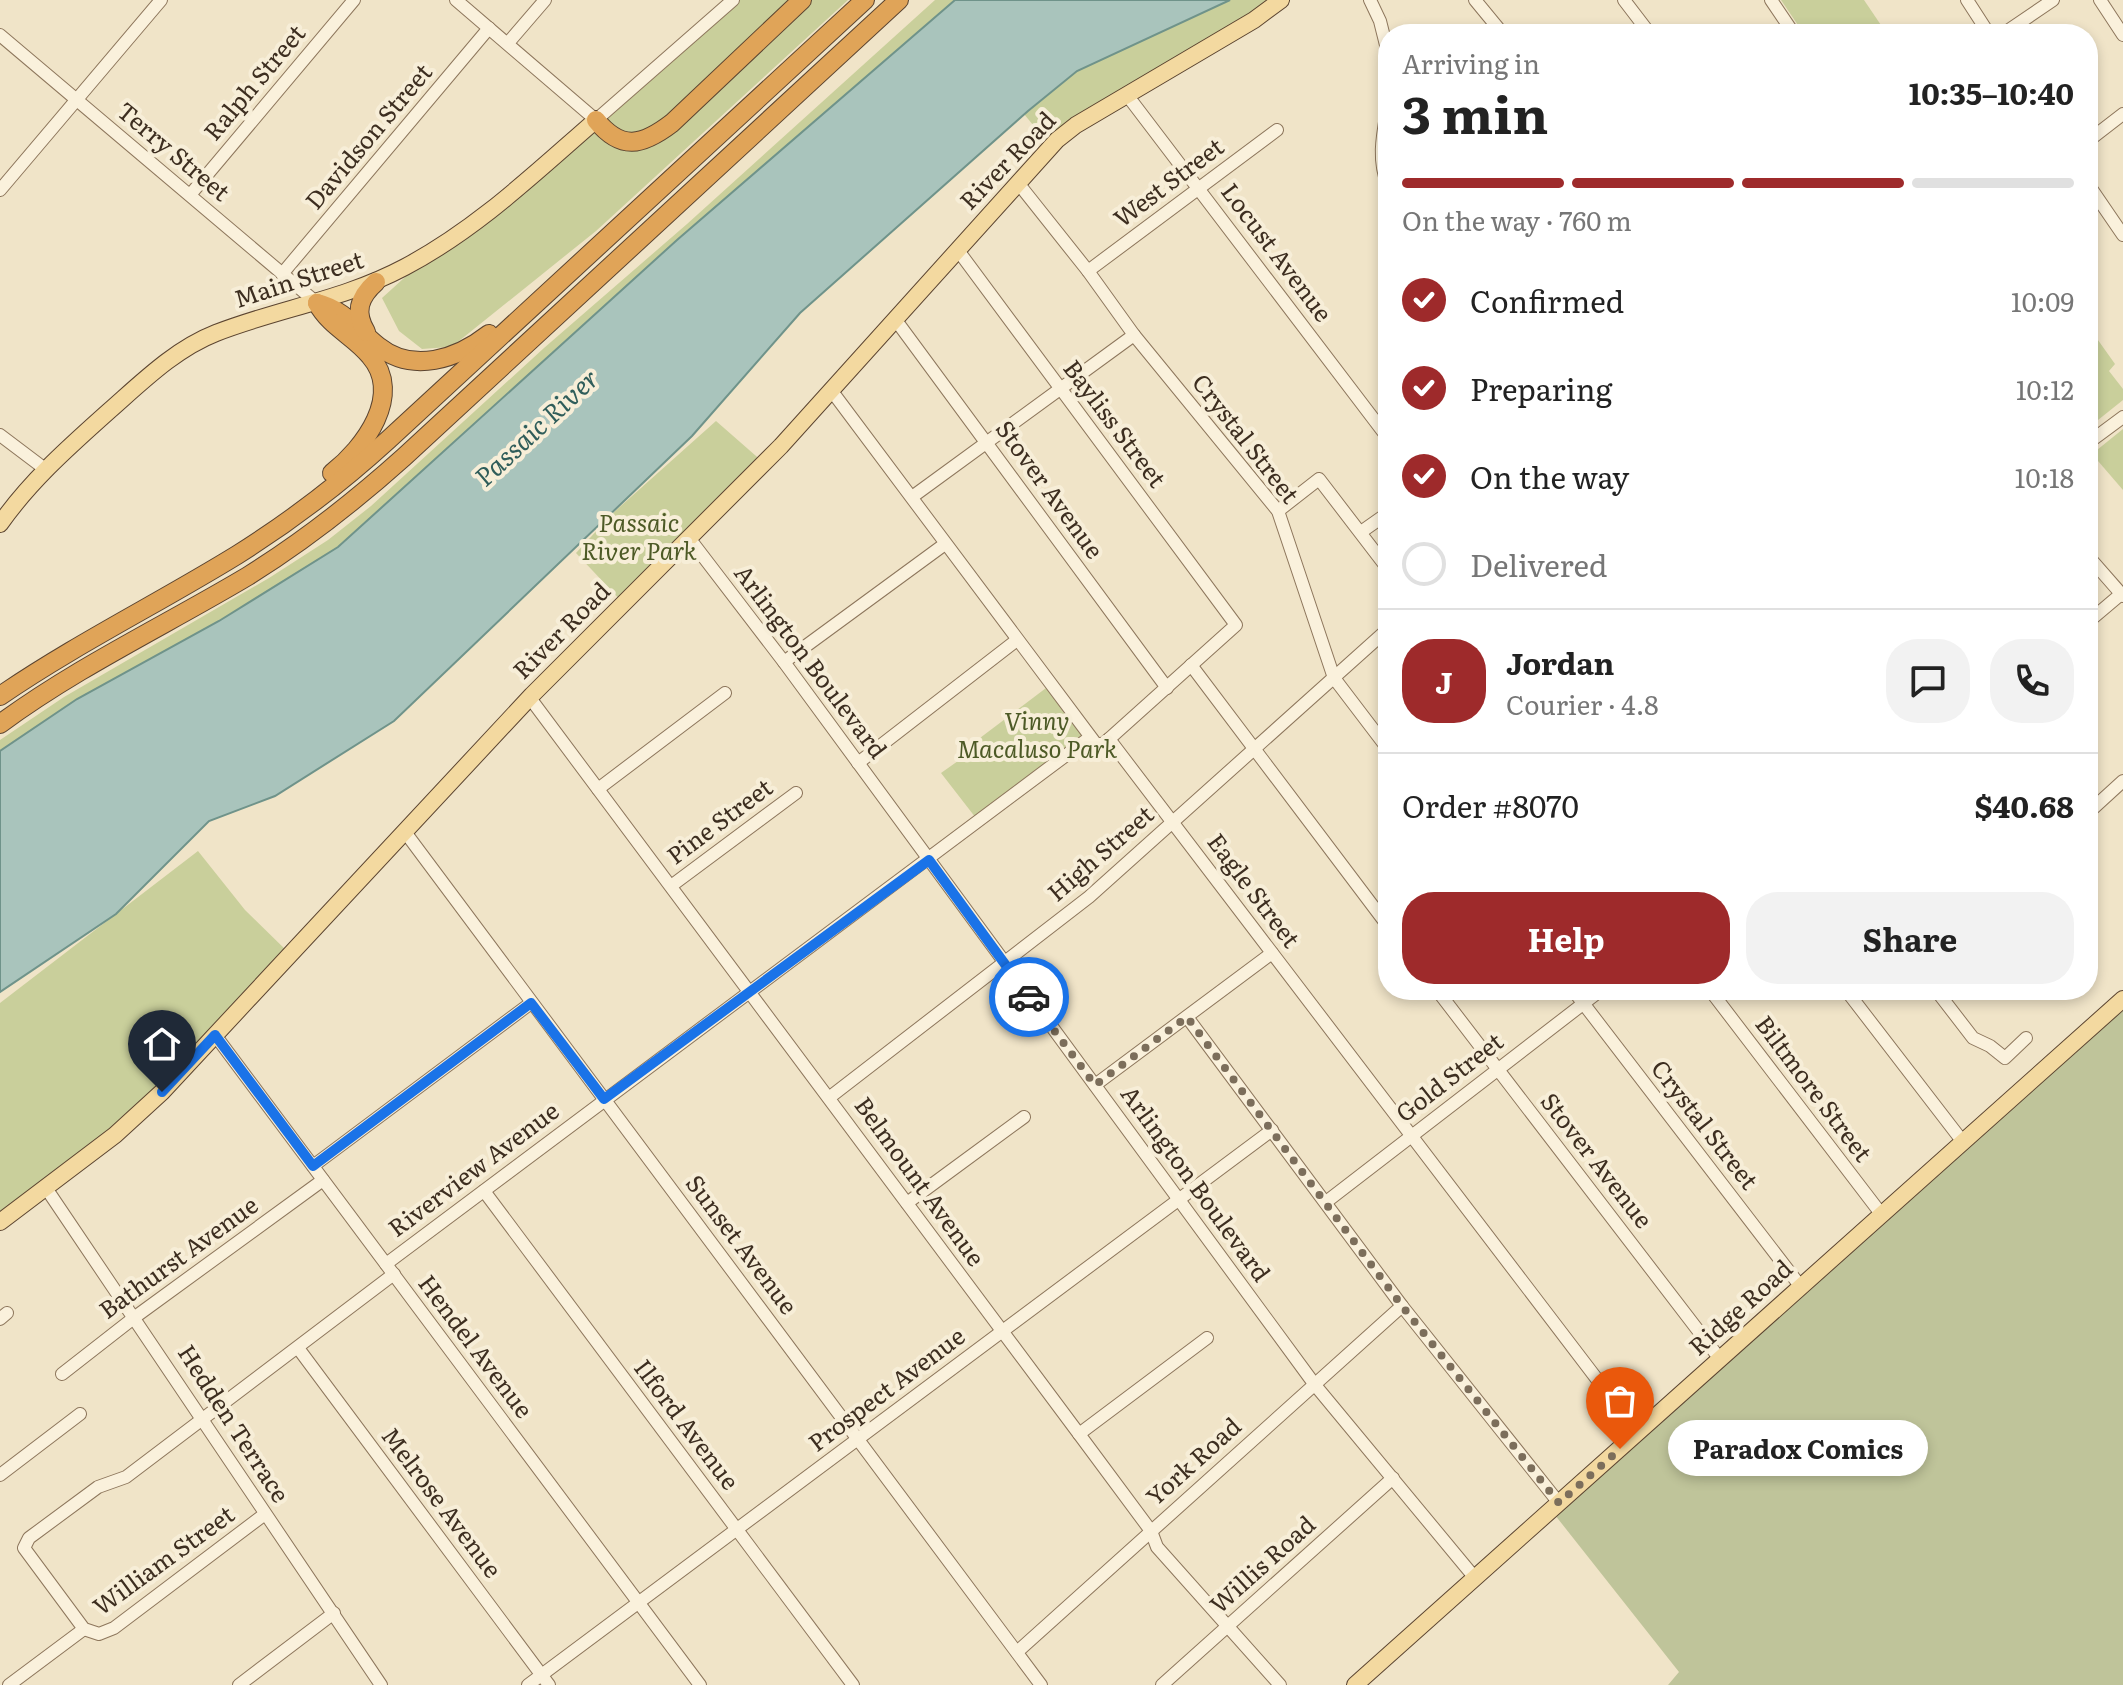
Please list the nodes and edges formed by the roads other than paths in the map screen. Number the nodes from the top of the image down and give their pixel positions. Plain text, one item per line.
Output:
1 (161, 0) edge
2 (354, 0) edge
3 (456, 0) edge
4 (545, 0) edge
5 (733, 0) edge
6 (802, 0) edge
7 (865, 0) edge
8 (899, 0) edge
9 (1281, 0) edge
10 (1370, 0) edge
11 (1475, 0) edge
12 (1624, 0) edge
13 (1771, 0) edge
14 (1967, 0) edge
15 (2053, 0) edge
16 (2100, 0) edge
17 (1381, 24) edge
18 (1495, 24) edge
19 (1642, 24) edge
20 (1787, 24) edge
21 (1983, 24) edge
22 (2018, 24) edge
23 (489, 28) junction
24 (0, 35) edge
25 (2123, 35) edge
26 (508, 43) junction
27 (1127, 95) junction
28 (77, 100) junction
29 (2123, 114) edge
30 (596, 120) junction
31 (1277, 130) dead end
32 (2098, 133) edge
33 (1018, 183) junction
34 (1199, 188) junction
35 (0, 190) edge
36 (657, 193) junction
37 (190, 195) junction
38 (2098, 199) edge
39 (2123, 235) edge
40 (957, 249) junction
41 (1088, 271) junction
42 (282, 274) junction
43 (376, 282) junction
44 (317, 303) junction
45 (895, 319) junction
46 (1134, 335) junction
47 (379, 346) junction
48 (1060, 388) junction
49 (831, 390) junction
50 (2123, 417) edge
51 (1378, 425) edge
52 (0, 435) edge
53 (2098, 436) edge
54 (987, 443) junction
55 (45, 469) junction
56 (912, 497) junction
57 (1278, 511) junction
58 (1378, 520) edge
59 (0, 524) edge
60 (1361, 532) junction
61 (689, 538) junction
62 (945, 544) junction
63 (1378, 555) edge
64 (2098, 567) edge
65 (203, 575) junction
66 (2122, 595) edge
67 (2098, 614) edge
68 (1378, 638) edge
69 (1017, 640) junction
70 (784, 662) junction
71 (1191, 665) junction
72 (1334, 678) junction
73 (1167, 688) junction
74 (725, 693) dead end
75 (0, 696) edge
76 (530, 698) junction
77 (0, 724) edge
78 (1378, 736) edge
79 (1089, 738) junction
80 (1109, 739) junction
81 (1254, 750) junction
82 (858, 763) junction
83 (2123, 781) edge
84 (598, 789) junction
85 (796, 793) dead end
86 (2098, 804) edge
87 (1172, 820) junction
88 (405, 832) junction
89 (929, 860) junction
90 (671, 886) junction
91 (1378, 913) edge
92 (1272, 953) junction
93 (1004, 962) junction
94 (751, 992) junction
95 (2123, 999) edge
96 (1445, 1000) edge
97 (1580, 1000) edge
98 (1588, 1000) edge
99 (1718, 1000) edge
100 (1854, 1000) edge
101 (1944, 1000) edge
102 (531, 1003) junction
103 (1583, 1004) junction
104 (1187, 1017) junction
105 (215, 1035) junction
106 (2026, 1038) dead end
107 (1498, 1070) junction
108 (1095, 1085) junction
109 (830, 1097) junction
110 (604, 1099) junction
111 (1024, 1117) dead end
112 (1272, 1130) junction
113 (1412, 1135) junction
114 (1963, 1142) junction
115 (313, 1166) junction
116 (323, 1180) junction
117 (46, 1188) junction
118 (484, 1191) junction
119 (1180, 1200) junction
120 (1326, 1202) junction
121 (907, 1203) junction
122 (1882, 1215) junction
123 (0, 1222) edge
124 (390, 1269) junction
125 (1801, 1287) junction
126 (1402, 1306) junction
127 (135, 1317) junction
128 (1001, 1331) junction
129 (1207, 1338) dead end
130 (298, 1348) junction
131 (1720, 1359) junction
132 (62, 1374) dead end
133 (1315, 1385) junction
134 (80, 1414) dead end
135 (204, 1418) junction
136 (1638, 1433) junction
137 (1079, 1434) junction
138 (858, 1438) junction
139 (0, 1475) edge
140 (1393, 1478) junction
141 (1559, 1503) junction
142 (265, 1514) junction
143 (737, 1530) junction
144 (1151, 1531) junction
145 (1475, 1578) junction
146 (639, 1603) junction
147 (334, 1613) junction
148 (1228, 1626) junction
149 (84, 1629) junction
150 (1017, 1652) junction
151 (546, 1680) edge
152 (9, 1685) edge
153 (239, 1685) edge
154 (381, 1685) edge
155 (528, 1685) edge
156 (700, 1685) edge
157 (853, 1685) edge
158 (1041, 1685) edge
159 (1162, 1685) edge
160 (1280, 1685) edge
161 (1355, 1685) edge

1 - 28 street
2 - 37 street, Ralph Street
3 - 23 street
4 - 26 street
5 - 30 street, Main Street
6 - 30 highway
7 - 36 highway
8 - 77 highway
9 - 27 main road, River Road
10 - 17 street
11 - 18 street
12 - 19 street
13 - 20 street
14 - 21 street
15 - 22 street
16 - 25 street
23 - 26 street
23 - 42 street, Davidson Street
24 - 28 street, Terry Street
26 - 30 street
27 - 33 main road, River Road
27 - 34 street, Locust Avenue
28 - 35 street
28 - 37 street, Terry Street
29 - 32 street
30 - 43 main road, Main Street
31 - 34 street, West Street
33 - 40 main road, River Road
33 - 41 street, Crystal Street
34 - 41 street, West Street
34 - 51 street, Locust Avenue
36 - 47 highway
36 - 65 highway
37 - 42 street, Terry Street
38 - 39 street
40 - 45 main road, River Road
40 - 48 street, Bayliss Street
41 - 46 street, Crystal Street
42 - 44 street, Terry Street
43 - 44 main road, Main Street
43 - 47 highway
44 - 47 highway
44 - 55 main road, Main Street
44 - 65 highway
45 - 49 main road, River Road
45 - 54 street, Stover Avenue
46 - 48 street
46 - 57 street, Crystal Street
48 - 54 street
48 - 71 street, Bayliss Street
49 - 56 street
49 - 61 main road, River Road
50 - 53 street
52 - 55 street
54 - 56 street
54 - 73 street, Stover Avenue
55 - 59 main road, Main Street
56 - 62 street
57 - 60 street
57 - 72 street, Crystal Street
58 - 60 street
60 - 63 street
61 - 70 street, Arlington Boulevard
61 - 76 main road, River Road
62 - 69 street
62 - 70 street
64 - 66 street
65 - 75 highway
66 - 67 street
68 - 72 street, High Street
69 - 79 street
69 - 82 street
70 - 82 street, Arlington Boulevard
71 - 73 street
71 - 81 street
72 - 78 street, Crystal Street
72 - 81 street, High Street
73 - 80 street
74 - 84 street
76 - 84 street, Belmount Avenue
76 - 88 main road, River Road
79 - 80 street
79 - 89 street, Riverview Avenue
80 - 87 street, Eagle Street
81 - 87 street, High Street
81 - 91 street
82 - 89 street, Arlington Boulevard
83 - 86 street
84 - 90 street, Belmount Avenue
85 - 90 street, Pine Street
87 - 92 street, Eagle Street
87 - 93 street, High Street
88 - 102 street, Sunset Avenue
88 - 105 main road, River Road
89 - 93 street, Arlington Boulevard
89 - 94 street, Riverview Avenue
90 - 94 street, Belmount Avenue
92 - 104 street
92 - 113 street, Eagle Street
93 - 108 street, Arlington Boulevard
93 - 109 street, High Street
94 - 109 street, Belmount Avenue
94 - 110 street, Riverview Avenue
95 - 114 main road, Ridge Road
96 - 107 street, Stover Avenue
97 - 103 street, Crystal Street
98 - 103 street, Gold Street
99 - 122 street, Biltmore Street
100 - 114 street
101 - 106 street
102 - 110 street, Sunset Avenue
102 - 115 street
103 - 107 street, Gold Street
103 - 125 street, Crystal Street
104 - 108 street
104 - 112 street
105 - 115 street, Hendel Avenue
105 - 117 main road, River Road
107 - 113 street, Gold Street
107 - 131 street, Stover Avenue
108 - 119 street, Arlington Boulevard
109 - 121 street, Belmount Avenue
110 - 118 street, Riverview Avenue
110 - 138 street, Sunset Avenue
111 - 121 street
112 - 119 street, Prospect Avenue
112 - 120 street
113 - 120 street, Gold Street
113 - 136 street, Eagle Street
114 - 122 main road, Ridge Road
115 - 116 street, Hendel Avenue
116 - 124 street, Hendel Avenue
116 - 127 street, Bathurst Avenue
117 - 123 main road, River Road
117 - 127 street, Hedden Terrace
118 - 124 street, Riverview Avenue
118 - 143 street, Ilford Avenue
119 - 128 street, Prospect Avenue
119 - 133 street, Arlington Boulevard
120 - 126 street
121 - 128 street, Belmount Avenue
122 - 125 main road, Ridge Road
124 - 130 street, Riverview Avenue
124 - 146 street, Hendel Avenue
125 - 131 main road, Ridge Road
126 - 133 street, York Road
126 - 141 street
127 - 132 street, Bathurst Avenue
127 - 135 street, Hedden Terrace
128 - 137 street, Belmount Avenue
128 - 138 street, Prospect Avenue
129 - 137 street
130 - 135 street, Riverview Avenue
130 - 151 street, Melrose Avenue
131 - 136 main road, Ridge Road
133 - 140 street, Arlington Boulevard
133 - 144 street, York Road
134 - 139 street
135 - 142 street, Hedden Terrace
135 - 149 street, Riverview Avenue
136 - 141 main road, Ridge Road
137 - 144 street, Belmount Avenue
138 - 143 street, Prospect Avenue
138 - 150 street, Sunset Avenue
140 - 145 street, Arlington Boulevard
140 - 148 street, Willis Road
141 - 145 main road, Ridge Road
142 - 147 street, Hedden Terrace
142 - 149 street, William Street
143 - 146 street, Prospect Avenue
143 - 157 street, Ilford Avenue
144 - 148 street, Belmount Avenue
144 - 150 street, York Road
145 - 161 main road, Ridge Road
146 - 151 street, Prospect Avenue
146 - 156 street, Hendel Avenue
147 - 153 street
147 - 154 street, Hedden Terrace
148 - 159 street, Willis Road
148 - 160 street, Belmount Avenue
149 - 152 street, William Street
150 - 158 street, Sunset Avenue
151 - 155 street, Prospect Avenue

